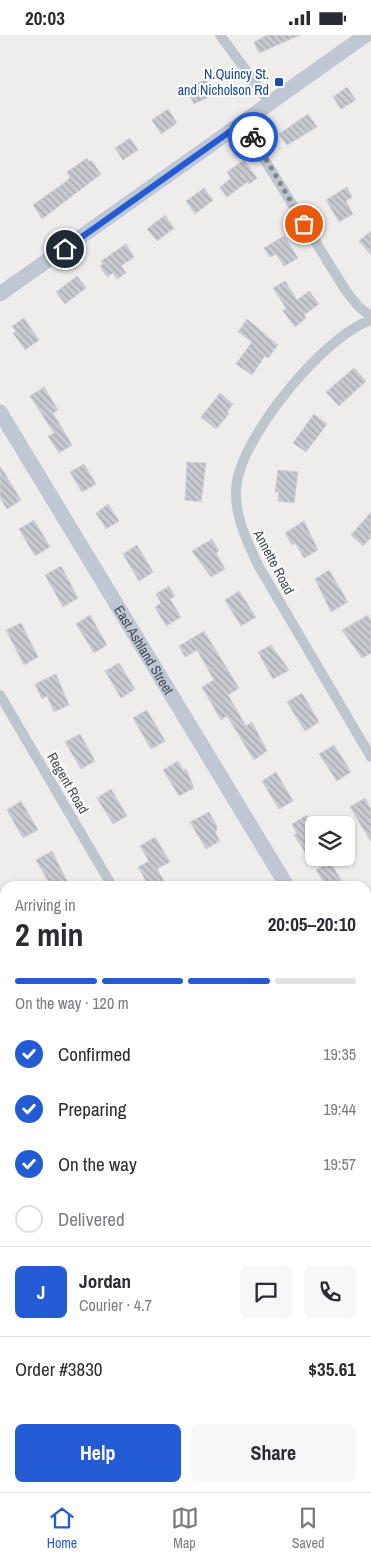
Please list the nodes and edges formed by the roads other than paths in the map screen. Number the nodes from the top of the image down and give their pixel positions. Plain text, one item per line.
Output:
1 (220, 35) edge
2 (366, 35) edge
3 (270, 103) junction
4 (242, 123) junction
5 (0, 294) edge
6 (371, 318) edge
7 (0, 412) edge
8 (0, 695) edge
9 (371, 757) edge
10 (109, 881) edge
11 (284, 881) edge

1 - 3 street
2 - 3 main road
3 - 4 main road
4 - 5 main road
4 - 6 street
6 - 9 street, Annette Road
7 - 11 main road, East Ashland Street
8 - 10 street, Regent Road

